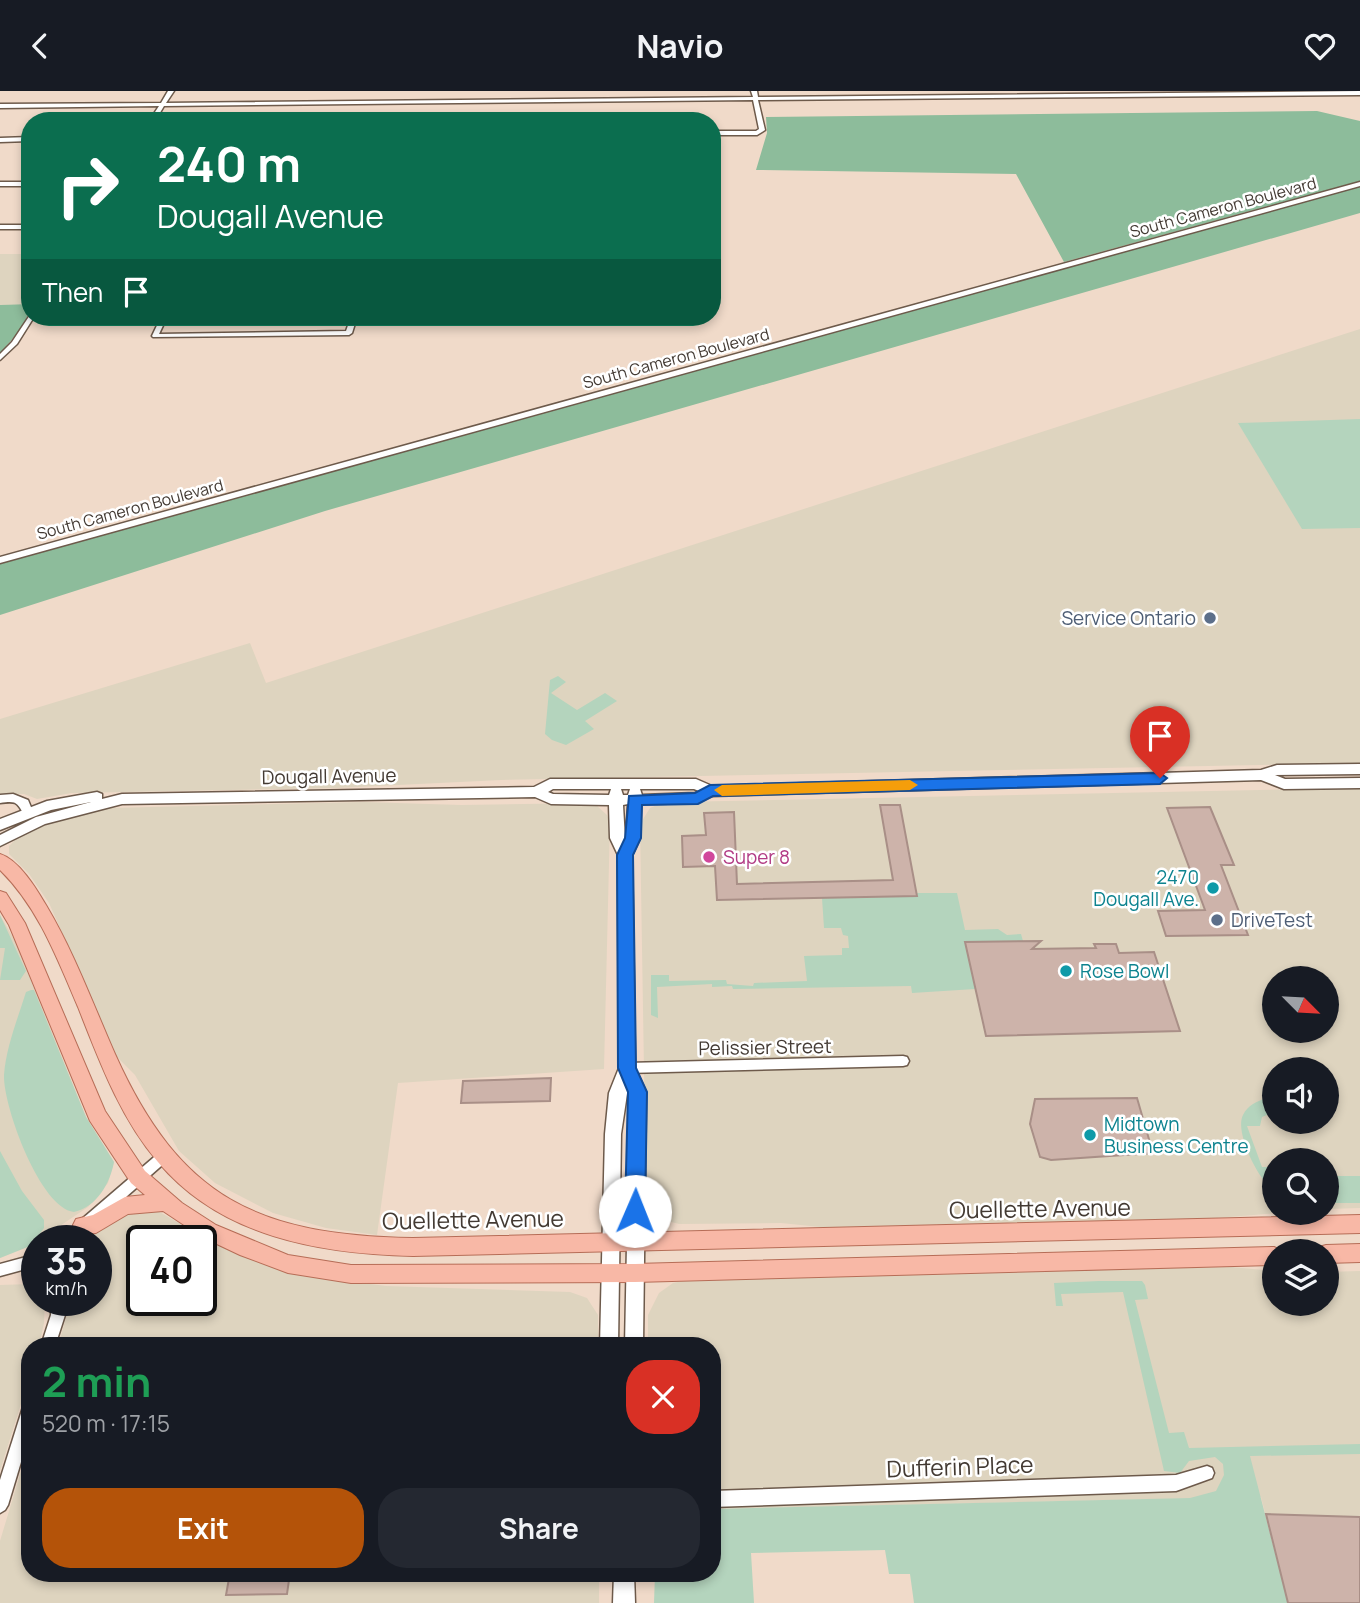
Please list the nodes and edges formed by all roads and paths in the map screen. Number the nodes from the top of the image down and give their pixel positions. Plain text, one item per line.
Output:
1 (171, 91) edge
2 (754, 91) edge
3 (1360, 93) edge
4 (755, 99) junction
5 (163, 104) junction
6 (0, 106) edge
7 (158, 112) edge
8 (721, 133) edge
9 (0, 139) edge
10 (21, 139) edge
11 (0, 184) edge
12 (21, 184) edge
13 (1360, 184) edge
14 (0, 227) edge
15 (21, 227) edge
16 (25, 326) edge
17 (160, 326) edge
18 (351, 326) edge
19 (0, 358) edge
20 (0, 560) edge
21 (1360, 769) edge
22 (1262, 775) junction
23 (1360, 783) edge
24 (616, 784) junction
25 (635, 784) junction
26 (710, 791) junction
27 (537, 792) junction
28 (0, 799) edge
29 (122, 799) junction
30 (616, 800) junction
31 (634, 800) junction
32 (29, 812) junction
33 (0, 825) edge
34 (0, 841) edge
35 (625, 855) junction
36 (0, 860) edge
37 (0, 897) edge
38 (903, 1061) dead end
39 (627, 1068) junction
40 (164, 1156) junction
41 (138, 1177) junction
42 (167, 1202) junction
43 (1360, 1224) edge
44 (84, 1225) edge
45 (90, 1225) edge
46 (635, 1240) junction
47 (611, 1241) junction
48 (1360, 1253) edge
49 (1339, 1254) edge
50 (1262, 1256) edge
51 (21, 1264) edge
52 (0, 1269) edge
53 (611, 1273) junction
54 (635, 1273) junction
55 (58, 1316) edge
56 (51, 1337) edge
57 (609, 1337) edge
58 (634, 1337) edge
59 (21, 1436) edge
60 (1207, 1473) dead end
61 (721, 1499) edge
62 (0, 1505) edge
63 (624, 1582) edge
64 (624, 1603) edge

1 - 5 street
2 - 4 street
3 - 4 street
4 - 5 street
4 - 8 street
5 - 6 street
5 - 7 street
9 - 10 street
11 - 12 street
13 - 20 street, South Cameron Boulevard
14 - 15 street
16 - 19 street
17 - 18 street
21 - 22 street, Dougall Avenue
22 - 23 street, Dougall Avenue
22 - 26 street, Dougall Avenue
24 - 25 street, Dougall Avenue
24 - 27 street, Dougall Avenue
24 - 30 street
25 - 26 street, Dougall Avenue
25 - 31 street
26 - 31 street, Dougall Avenue
27 - 29 street, Dougall Avenue
27 - 30 street, Dougall Avenue
28 - 32 street
29 - 32 street, Dougall Avenue
29 - 34 street, Dougall Avenue
30 - 31 street, Dougall Avenue
30 - 35 street
31 - 35 street
32 - 33 street, Dougall Avenue
35 - 39 street
36 - 40 main road, Ouellette Avenue
37 - 41 main road
38 - 39 street, Pelissier Street
39 - 46 street
39 - 47 street
40 - 41 street
40 - 47 main road, Ouellette Avenue
41 - 42 main road
41 - 44 street
42 - 45 main road
42 - 53 main road
43 - 46 main road, Ouellette Avenue
46 - 47 main road, Ouellette Avenue
46 - 54 street
47 - 53 street
48 - 49 main road
50 - 54 main road
51 - 52 street
53 - 54 main road
53 - 57 street
54 - 58 street
55 - 56 street
59 - 62 street
60 - 61 street, Dufferin Place
63 - 64 street

